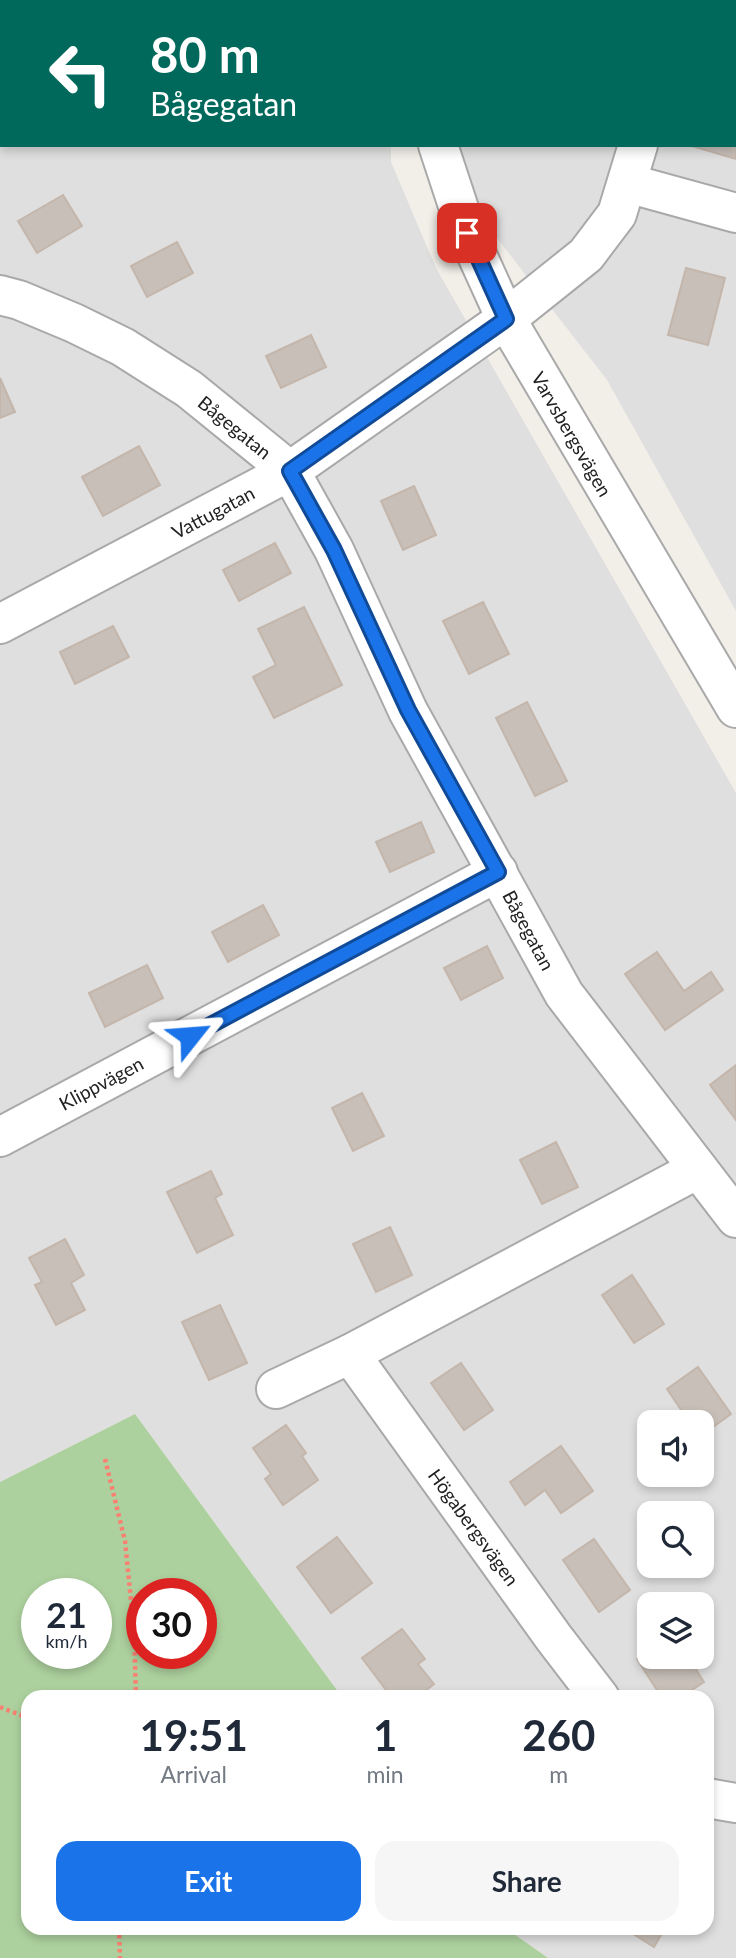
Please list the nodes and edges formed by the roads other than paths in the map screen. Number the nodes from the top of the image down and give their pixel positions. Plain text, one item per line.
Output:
1 (439, 147) edge
2 (638, 147) edge
3 (627, 183) junction
4 (736, 213) edge
5 (0, 295) edge
6 (506, 319) junction
7 (290, 471) junction
8 (0, 624) edge
9 (736, 708) edge
10 (498, 872) junction
11 (0, 1137) edge
12 (698, 1169) junction
13 (736, 1218) edge
14 (350, 1354) junction
15 (276, 1390) dead end
16 (594, 1690) edge
17 (714, 1799) edge
18 (736, 1803) edge

1 - 6 street, Varvsbergsvägen
2 - 3 street, Vattugatan
3 - 4 street
3 - 6 street, Vattugatan
5 - 7 street, Bågegatan
6 - 7 street, Vattugatan
6 - 9 street, Varvsbergsvägen
7 - 8 street, Vattugatan
7 - 10 street, Bågegatan
10 - 11 street, Klippvägen
10 - 12 street, Bågegatan
12 - 13 street, Bågegatan
12 - 14 street
14 - 15 street
14 - 16 street, Högabergsvägen
17 - 18 street

